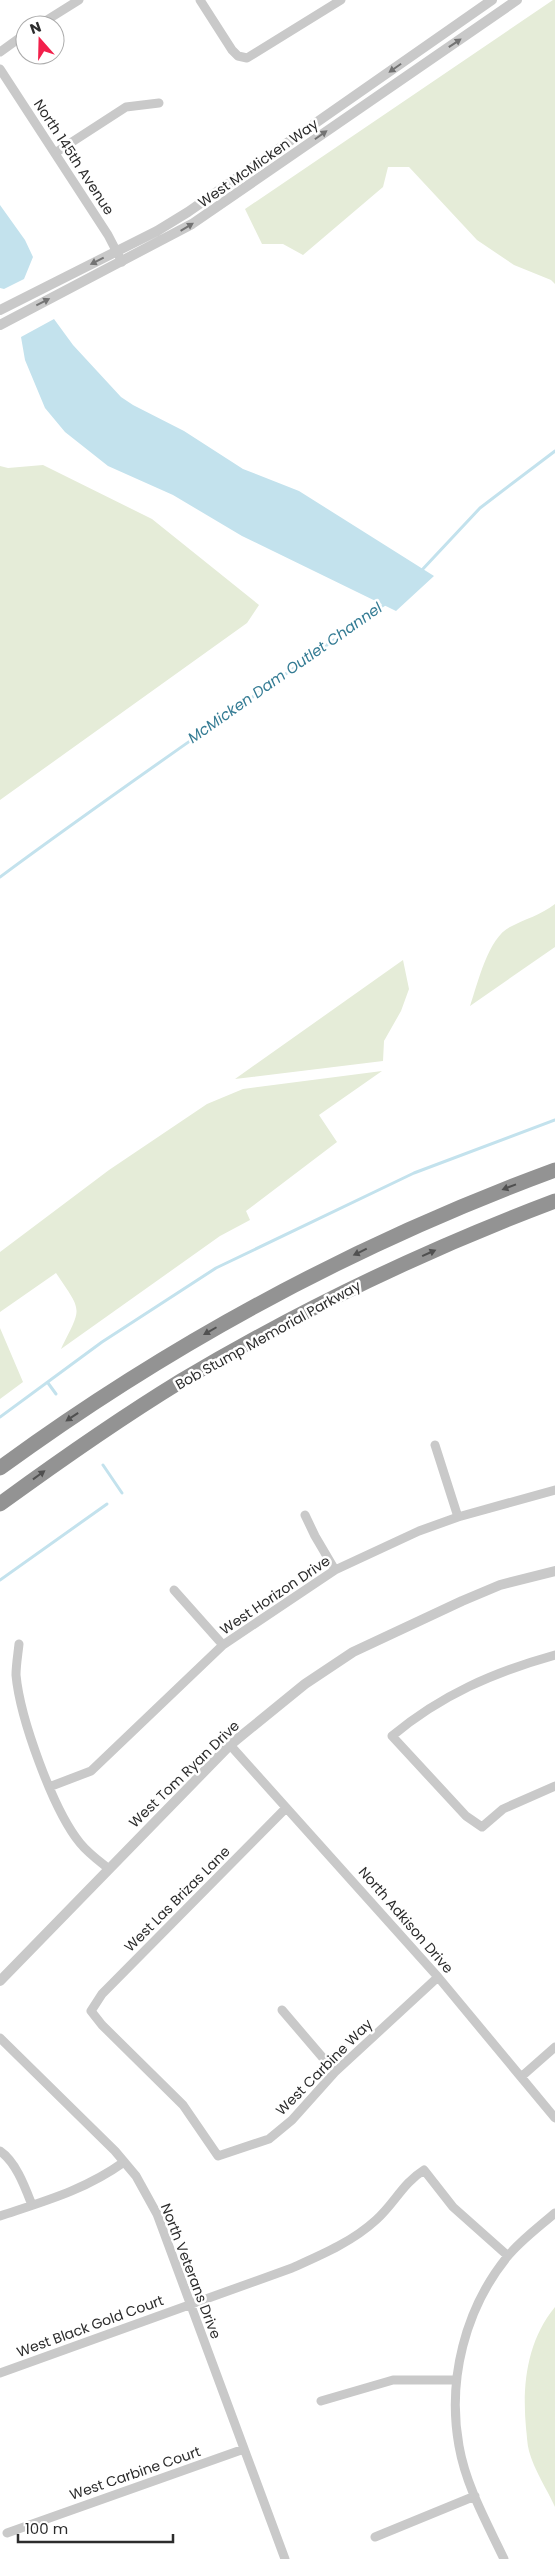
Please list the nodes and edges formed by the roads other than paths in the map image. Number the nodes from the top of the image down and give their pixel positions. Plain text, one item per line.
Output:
1 (79, 0) edge
2 (200, 0) edge
3 (341, 0) edge
4 (492, 0) edge
5 (517, 0) edge
6 (55, 15) edge
7 (15, 41) edge
8 (0, 52) edge
9 (0, 68) edge
10 (159, 104) dead end
11 (55, 152) junction
12 (117, 251) junction
13 (122, 262) junction
14 (0, 310) edge
15 (0, 324) edge
16 (555, 1170) edge
17 (555, 1201) edge
18 (435, 1445) dead end
19 (0, 1468) edge
20 (555, 1490) edge
21 (0, 1504) edge
22 (305, 1514) dead end
23 (458, 1517) junction
24 (335, 1570) junction
25 (555, 1572) edge
26 (174, 1590) dead end
27 (18, 1644) dead end
28 (223, 1645) junction
29 (555, 1655) edge
30 (230, 1745) junction
31 (555, 1786) edge
32 (49, 1787) junction
33 (286, 1808) junction
34 (109, 1869) junction
35 (438, 1977) junction
36 (0, 1981) edge
37 (282, 2010) dead end
38 (0, 2038) edge
39 (555, 2047) edge
40 (335, 2072) junction
41 (521, 2077) junction
42 (555, 2118) edge
43 (0, 2151) edge
44 (218, 2156) joint
45 (124, 2162) junction
46 (32, 2205) junction
47 (555, 2213) edge
48 (0, 2216) edge
49 (508, 2256) junction
50 (190, 2305) junction
51 (0, 2373) edge
52 (455, 2380) junction
53 (322, 2401) dead end
54 (244, 2449) junction
55 (475, 2496) junction
56 (7, 2533) dead end
57 (375, 2536) dead end
58 (285, 2559) edge
59 (504, 2559) edge

1 - 6 street
2 - 3 street
4 -> 12 street, West McMicken Way
13 -> 5 street, West McMicken Way
7 - 8 street
9 - 11 street, North 145th Avenue
10 - 11 street
11 - 12 street, North 145th Avenue
12 - 13 street, North 145th Avenue
12 -> 14 street, West McMicken Way
15 -> 13 street, West McMicken Way
16 -> 19 highway, Bob Stump Memorial Parkway
21 -> 17 highway, Bob Stump Memorial Parkway
18 - 23 street
20 - 23 street, West Horizon Drive
22 - 24 street
23 - 24 street, West Horizon Drive
24 - 28 street, West Horizon Drive
25 - 30 street, West Tom Ryan Drive
26 - 28 street
27 - 32 street
28 - 32 street, West Horizon Drive
29 - 31 street
30 - 33 street, North Adkison Drive
30 - 34 street, West Tom Ryan Drive
32 - 34 street
33 - 35 street, North Adkison Drive
33 - 44 street, West Las Brizas Lane
34 - 36 street, West Tom Ryan Drive
35 - 40 street, West Carbine Way
35 - 41 street, North Adkison Drive
37 - 40 street
38 - 45 street, North Veterans Drive
39 - 41 street
40 - 44 street, West Carbine Way
41 - 42 street, North Adkison Drive
43 - 46 street
45 - 46 street
45 - 50 street, North Veterans Drive
46 - 48 street
47 - 49 street
49 - 50 street, West Black Gold Court
49 - 52 street
50 - 51 street, West Black Gold Court
50 - 54 street, North Veterans Drive
52 - 53 street
52 - 55 street
54 - 56 street, West Carbine Court
54 - 58 street, North Veterans Drive
55 - 57 street
55 - 59 street

